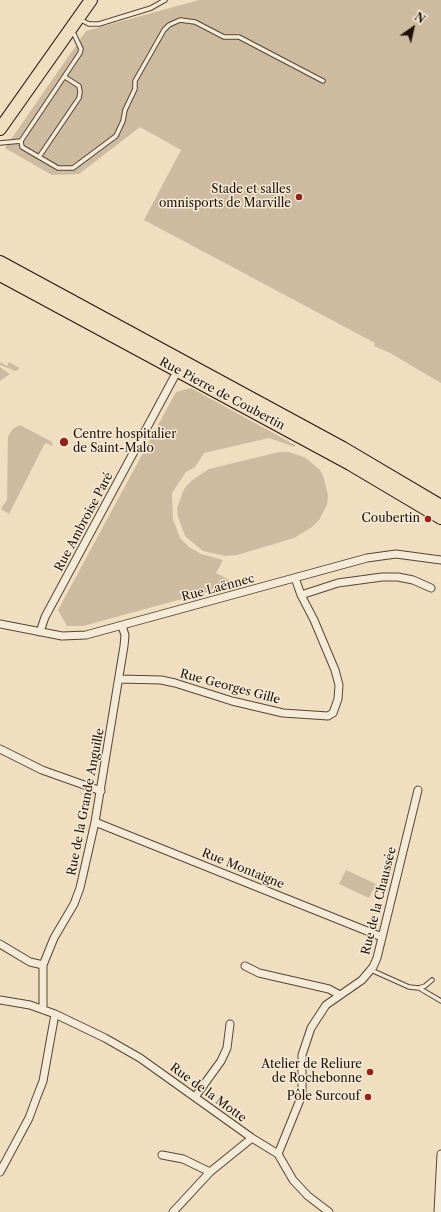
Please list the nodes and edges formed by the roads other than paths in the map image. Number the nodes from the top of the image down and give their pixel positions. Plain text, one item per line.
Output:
1 (91, 0) edge
2 (165, 0) edge
3 (78, 18) junction
4 (69, 32) junction
5 (65, 77) junction
6 (323, 81) dead end
7 (0, 128) edge
8 (21, 142) junction
9 (0, 144) edge
10 (39, 157) junction
11 (0, 262) edge
12 (0, 275) edge
13 (180, 366) junction
14 (441, 506) edge
15 (441, 518) edge
16 (441, 560) edge
17 (295, 578) junction
18 (431, 588) dead end
19 (300, 595) junction
20 (0, 624) edge
21 (122, 626) junction
22 (40, 632) junction
23 (119, 679) junction
24 (0, 749) edge
25 (418, 790) dead end
26 (101, 791) junction
27 (95, 822) junction
28 (382, 937) junction
29 (0, 944) edge
30 (43, 966) junction
31 (245, 966) dead end
32 (371, 970) junction
33 (432, 980) dead end
34 (419, 988) junction
35 (340, 995) junction
36 (0, 1000) edge
37 (441, 1001) edge
38 (43, 1009) junction
39 (55, 1014) junction
40 (230, 1024) dead end
41 (195, 1097) junction
42 (252, 1138) junction
43 (278, 1154) junction
44 (441, 1154) edge
45 (162, 1155) dead end
46 (0, 1172) edge
47 (210, 1172) junction
48 (180, 1204) junction
49 (173, 1212) edge
50 (182, 1212) edge
51 (329, 1212) edge
52 (438, 1212) edge

1 - 3 main road
2 - 3 lane
3 - 4 main road
4 - 5 lane
4 - 7 main road
5 - 8 lane
5 - 10 lane
6 - 10 lane
8 - 9 lane
8 - 10 lane
11 - 13 main road, Rue Pierre de Coubertin
12 - 13 main road, Rue Pierre de Coubertin
13 - 14 main road, Rue Pierre de Coubertin
13 - 15 main road, Rue Pierre de Coubertin
13 - 22 street, Rue Ambroise Paré
16 - 17 street, Rue Laënnec
17 - 19 street, Rue Georges Gille
17 - 21 street, Rue Laënnec
18 - 19 street
19 - 23 street, Rue Georges Gille
20 - 22 street, Rue Laënnec
21 - 22 street, Rue Laënnec
21 - 23 street, Rue de la Grande Anguille
23 - 26 street, Rue de la Grande Anguille
24 - 26 street
25 - 28 street, Rue de la Chaussée
26 - 27 street, Rue de la Grande Anguille
27 - 28 street, Rue Montaigne
27 - 30 street, Rue de la Grande Anguille
28 - 32 street, Rue de la Chaussée
29 - 30 street
30 - 38 street, Rue de la Grande Anguille
31 - 35 street
32 - 34 lane
32 - 35 street, Rue de la Chaussée
33 - 34 lane
34 - 37 lane
35 - 43 street, Rue de la Chaussée
36 - 38 street, Rue de la Motte
38 - 39 street, Rue de la Motte
39 - 41 street, Rue de la Motte
39 - 46 street
40 - 41 street
41 - 42 street, Rue de la Motte
42 - 43 street, Rue de la Motte
42 - 47 street
43 - 51 street, Rue de la Motte
44 - 52 street
45 - 47 street
47 - 48 street
48 - 49 street
48 - 50 street

